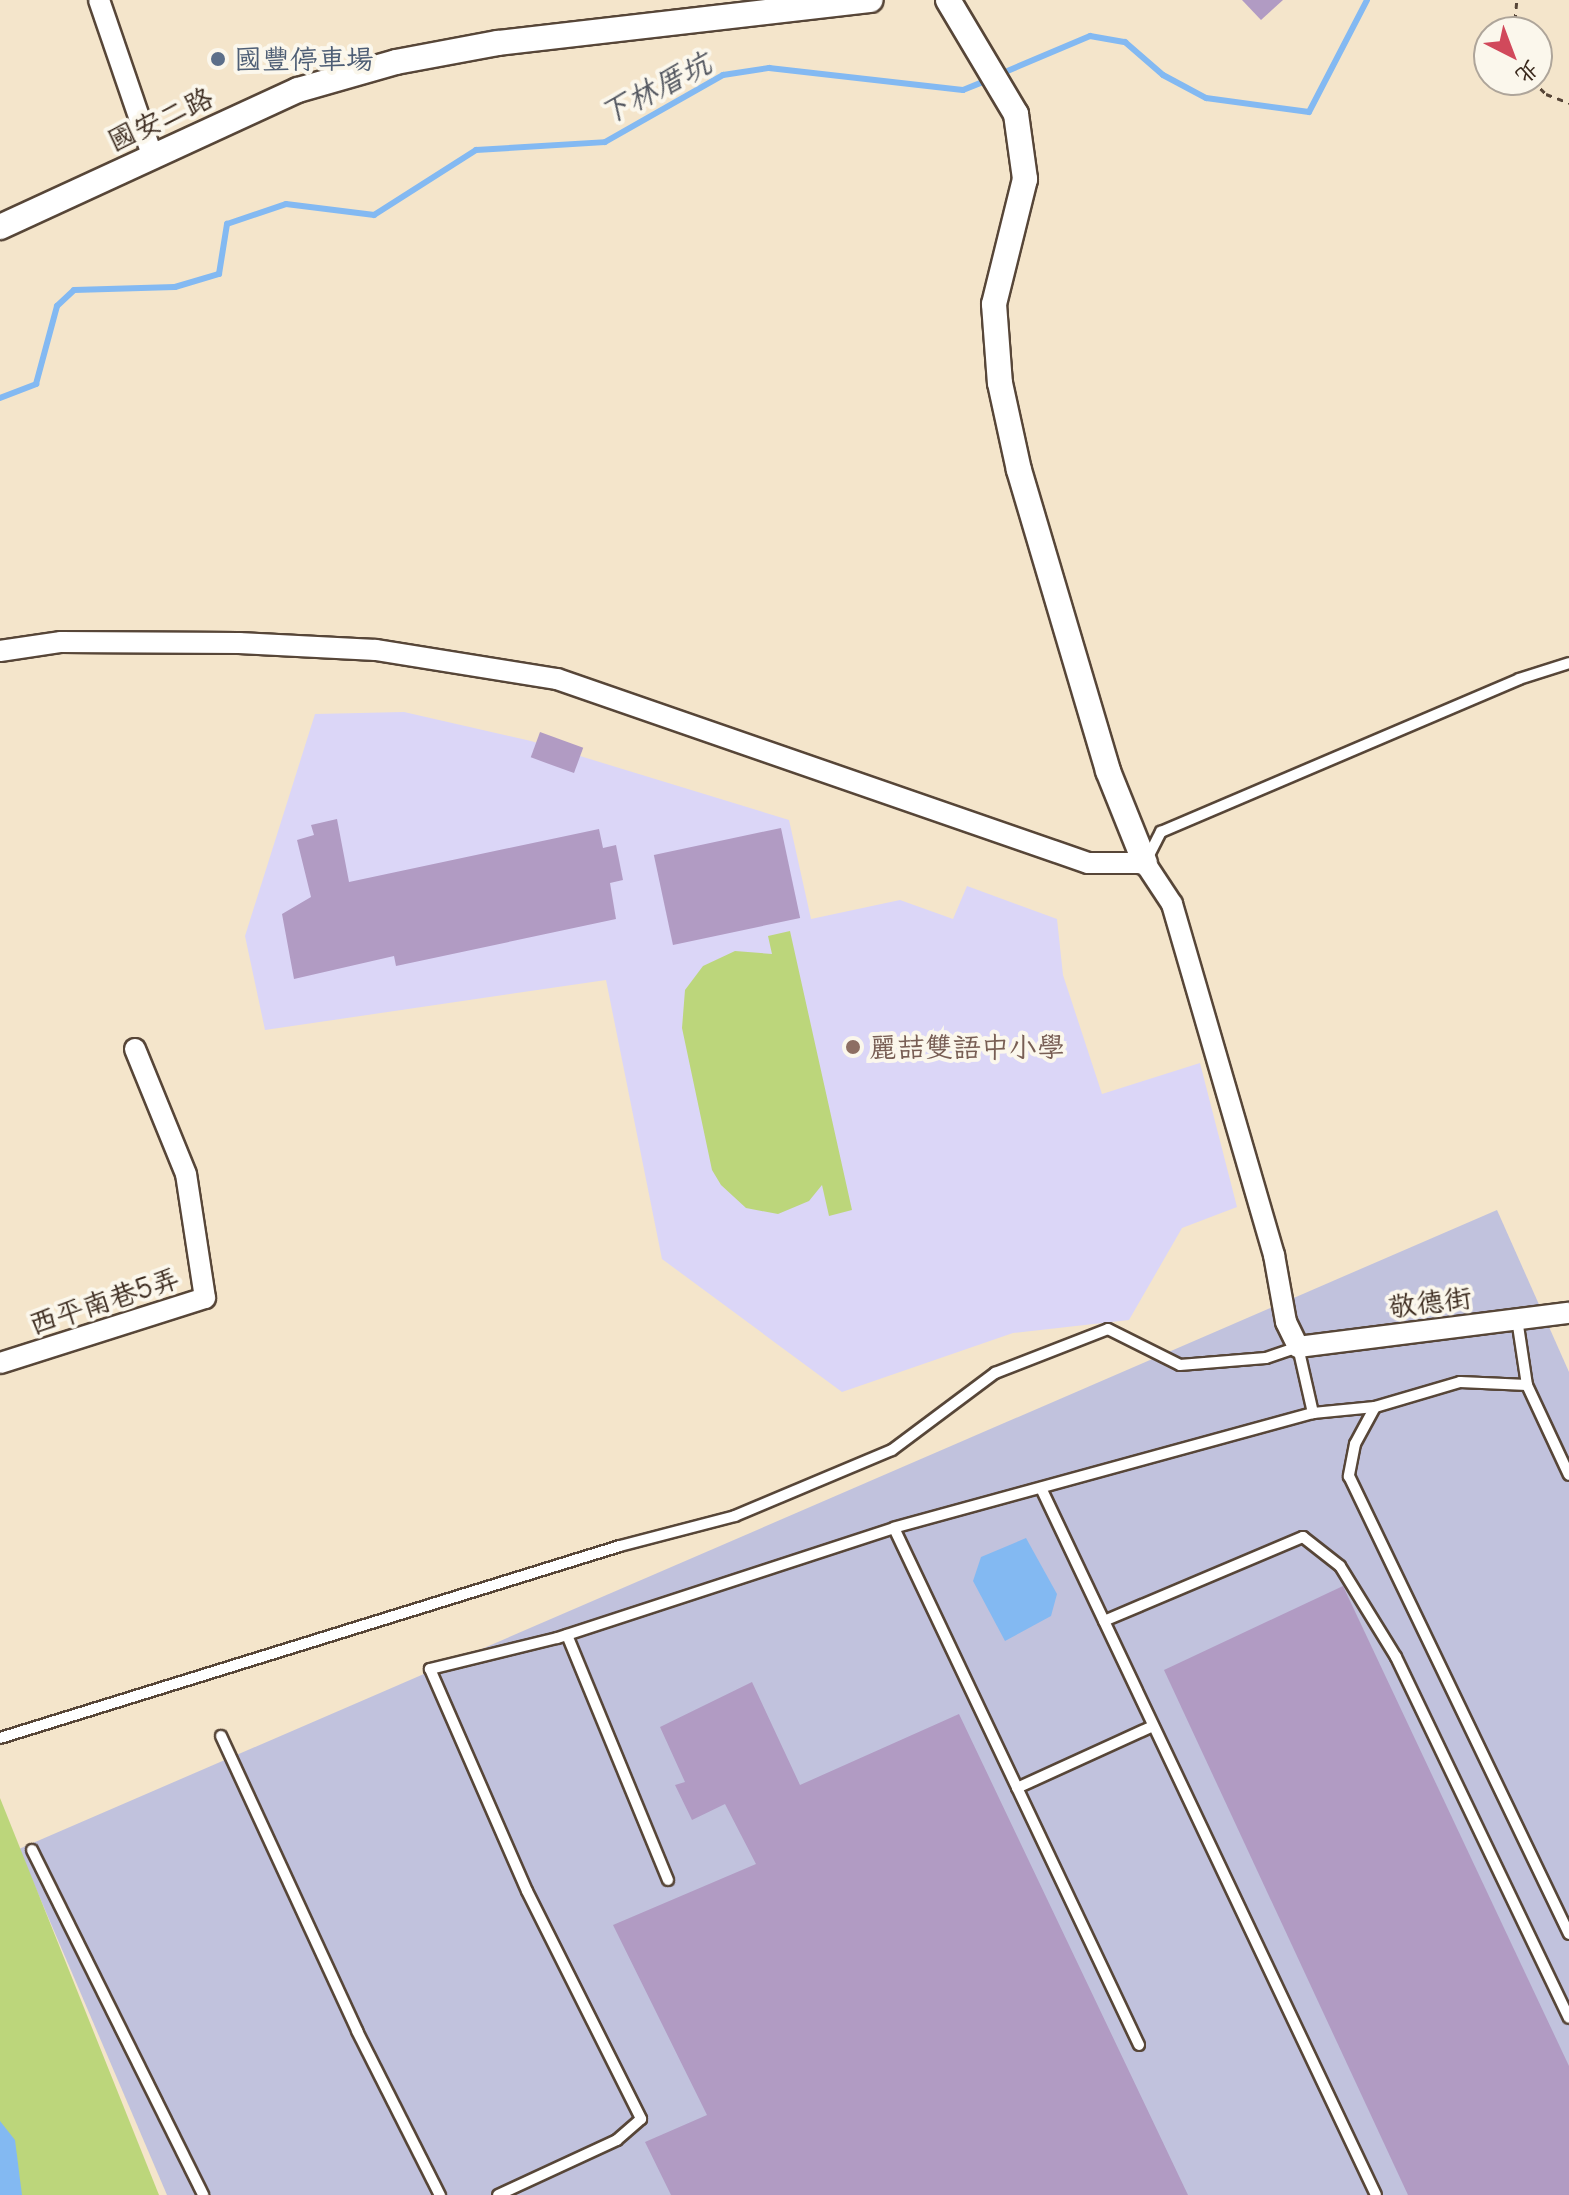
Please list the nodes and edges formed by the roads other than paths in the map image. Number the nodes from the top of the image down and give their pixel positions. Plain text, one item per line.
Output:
1 (99, 0) edge
2 (871, 0) edge
3 (948, 0) edge
4 (692, 11) edge
5 (152, 155) junction
6 (0, 227) edge
7 (0, 651) edge
8 (1569, 663) edge
9 (1145, 863) junction
10 (135, 1049) dead end
11 (1569, 1313) edge
12 (1517, 1319) junction
13 (1298, 1347) junction
14 (0, 1363) edge
15 (1527, 1385) junction
16 (1375, 1407) junction
17 (1313, 1413) junction
18 (1569, 1475) edge
19 (1041, 1488) junction
20 (894, 1528) junction
21 (1104, 1621) junction
22 (567, 1635) junction
23 (1153, 1726) junction
24 (221, 1736) dead end
25 (0, 1738) edge
26 (1017, 1788) junction
27 (32, 1850) dead end
28 (668, 1880) dead end
29 (1569, 1934) edge
30 (1569, 2018) edge
31 (1139, 2045) dead end
32 (203, 2195) edge
33 (440, 2195) edge
34 (498, 2195) edge
35 (1376, 2195) edge

1 - 5 street
2 - 4 street, 國安二路
3 - 9 street
4 - 5 street, 國安二路
5 - 6 street, 國安二路
7 - 9 street
8 - 9 lane
9 - 13 street
10 - 14 street, 西平南巷5弄
11 - 12 street, 敬德街
12 - 13 street, 敬德街
12 - 15 lane
13 - 17 lane
13 - 25 lane
15 - 16 lane
15 - 18 lane
16 - 17 lane
16 - 29 lane
17 - 19 lane
19 - 20 lane
19 - 21 lane
20 - 22 lane
20 - 26 lane
21 - 23 lane
21 - 30 lane
22 - 28 lane
22 - 34 lane
23 - 26 lane
23 - 35 lane
24 - 33 lane
26 - 31 lane
27 - 32 lane

